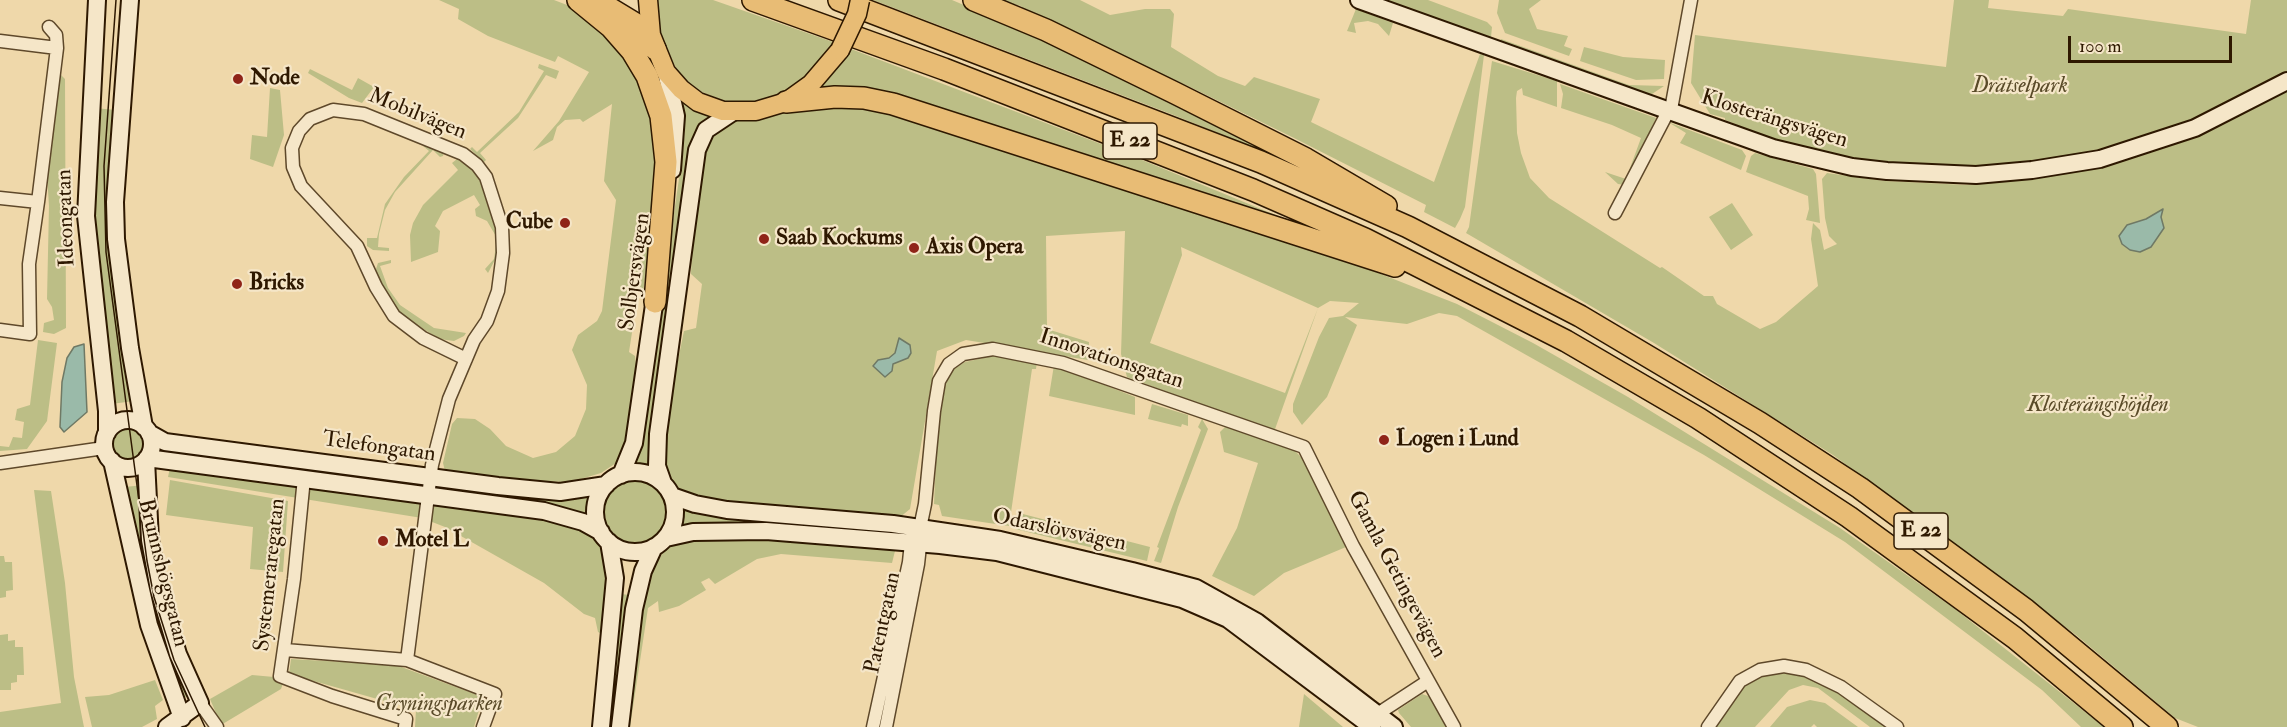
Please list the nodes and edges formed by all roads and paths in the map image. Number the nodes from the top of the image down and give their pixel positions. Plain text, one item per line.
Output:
1 (97, 0) edge
2 (130, 0) edge
3 (578, 0) edge
4 (596, 0) edge
5 (648, 0) edge
6 (839, 0) edge
7 (860, 0) edge
8 (974, 0) edge
9 (1359, 0) edge
10 (1691, 0) edge
11 (761, 3) edge
12 (49, 27) dead end
13 (0, 41) edge
14 (57, 48) junction
15 (655, 50) junction
16 (666, 72) junction
17 (2287, 81) edge
18 (786, 102) junction
19 (1668, 111) junction
20 (732, 112) junction
21 (0, 198) edge
22 (38, 202) junction
23 (1615, 213) dead end
24 (1462, 255) junction
25 (1483, 297) junction
26 (655, 302) junction
27 (0, 330) edge
28 (466, 359) junction
29 (146, 430) junction
30 (1300, 444) joint
31 (108, 448) junction
32 (146, 459) junction
33 (0, 463) edge
34 (621, 475) junction
35 (304, 478) junction
36 (430, 478) junction
37 (606, 485) junction
38 (668, 490) junction
39 (428, 496) junction
40 (605, 537) junction
41 (917, 538) junction
42 (660, 543) junction
43 (285, 650) junction
44 (407, 660) junction
45 (1428, 681) junction
46 (200, 703) junction
47 (184, 722) edge
48 (1374, 722) edge
49 (167, 727) edge
50 (217, 727) edge
51 (405, 727) edge
52 (483, 727) edge
53 (601, 727) edge
54 (620, 727) edge
55 (873, 727) edge
56 (886, 727) edge
57 (1394, 727) edge
58 (1454, 727) edge
59 (1708, 727) edge
60 (1897, 727) edge
61 (2122, 727) edge
62 (2167, 727) edge

1 - 31 street, Ideongatan
2 - 29 street
3 - 26 highway
4 - 15 highway
5 - 15 main road
6 - 24 highway, E 22
7 - 18 main road, bridge
8 - 24 highway
9 - 19 street, Klosterängsvägen
10 - 19 street
11 - 25 highway, E 22
12 - 14 street
13 - 14 street
14 - 22 street
15 - 16 main road
16 - 20 main road
16 - 26 street, Solbjersvägen
17 - 19 street, Klosterängsvägen
18 - 20 main road
18 - 25 highway
19 - 23 street
20 - 38 street, Solbjersvägen
21 - 22 street
22 - 27 street
24 - 62 highway, E 22
25 - 61 highway, E 22
26 - 34 street, Solbjersvägen
28 - 28 street, Mobilvägen
28 - 36 street, Mobilvägen
29 - 31 street
29 - 32 street
29 - 36 street, Telefongatan
30 - 41 street, Innovationsgatan
30 - 45 street, Gamla Getingevägen
31 - 32 street
31 - 33 street
31 - 47 street, Brunnshögsgatan
32 - 35 street, Telefongatan
32 - 46 street, Brunnshögsgatan
34 - 37 street
34 - 38 street
35 - 39 street, Telefongatan
35 - 43 street, Systemeraregatan
36 - 37 street, Telefongatan
36 - 39 street, Mobilvägen
37 - 40 street
38 - 41 street, Odarslövsvägen
38 - 42 street
39 - 40 street, Telefongatan
39 - 44 street, Mobilvägen
40 - 42 street
40 - 53 street
41 - 42 street, Odarslövsvägen
41 - 48 street, Odarslövsvägen
41 - 55 street, Patentgatan
41 - 56 street, Patentgatan
42 - 54 street
43 - 44 street
43 - 51 street, Systemeraregatan
44 - 52 street
45 - 48 street
45 - 58 street, Gamla Getingevägen
46 - 47 street
46 - 50 street, Brunnshögsgatan
47 - 49 street
48 - 57 street, Odarslövsvägen
59 - 60 street

